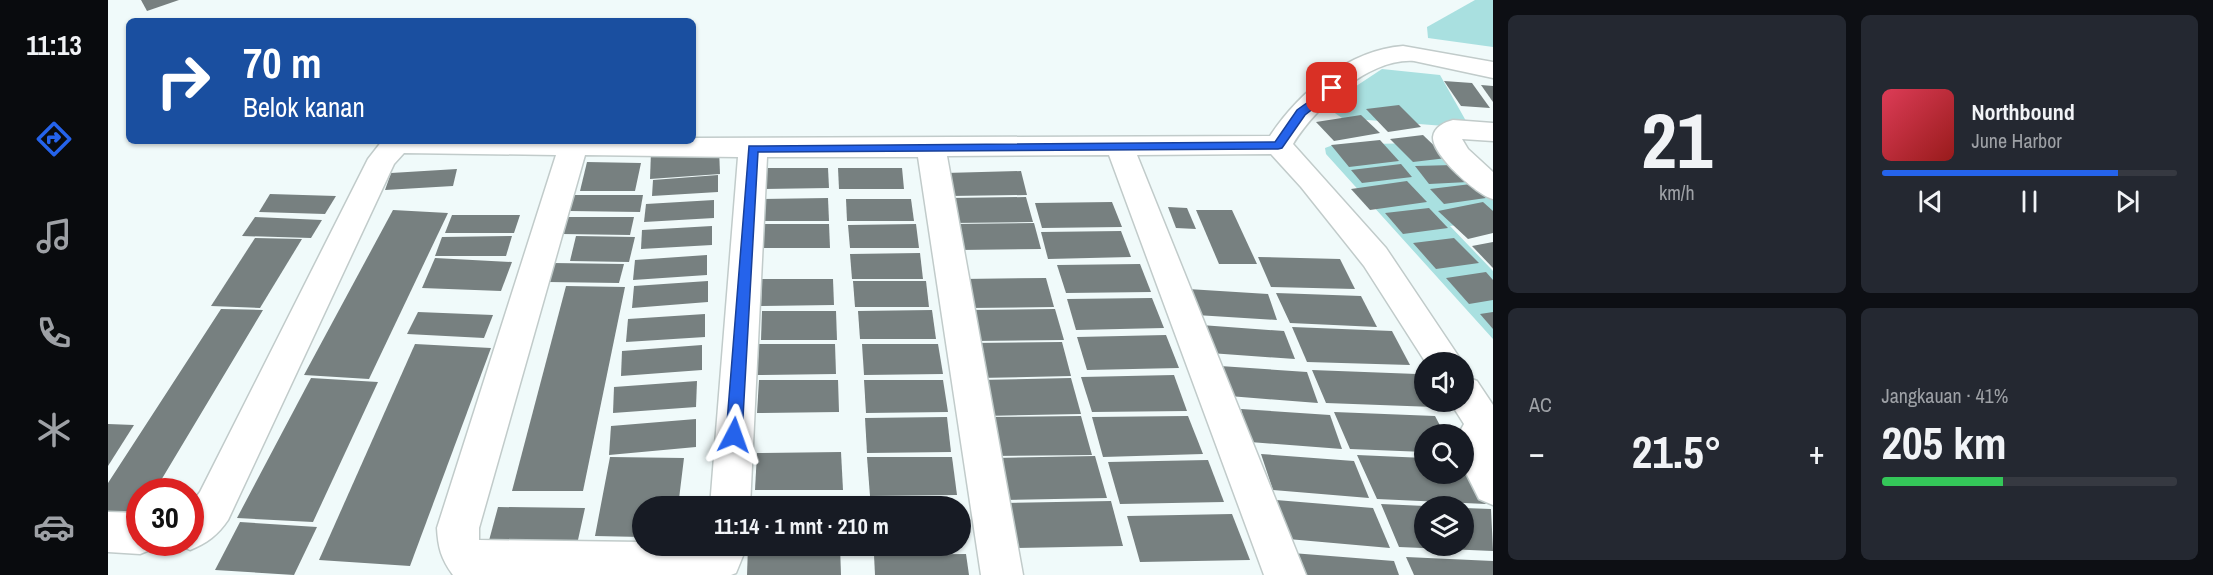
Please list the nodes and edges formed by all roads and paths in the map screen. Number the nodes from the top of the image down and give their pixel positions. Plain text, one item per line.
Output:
1 (1493, 52) edge
2 (1440, 58) junction
3 (1493, 70) edge
4 (1493, 132) edge
5 (400, 144) edge
6 (498, 144) edge
7 (573, 146) junction
8 (1278, 146) junction
9 (932, 147) junction
10 (753, 148) junction
11 (1120, 148) junction
12 (1493, 189) edge
13 (1438, 352) edge
14 (1480, 414) edge
15 (1493, 486) edge
16 (731, 496) edge
17 (204, 520) edge
18 (108, 532) edge
19 (126, 533) edge
20 (722, 556) edge
21 (1002, 575) edge
22 (1285, 575) edge

1 - 2 street
2 - 3 street
2 - 8 street
4 - 12 street
5 - 17 street
6 - 7 street
7 - 10 street
7 - 20 street
8 - 11 street
8 - 13 street
9 - 10 street
9 - 11 street
9 - 21 street
10 - 16 street
11 - 22 street
14 - 15 street
18 - 19 street

